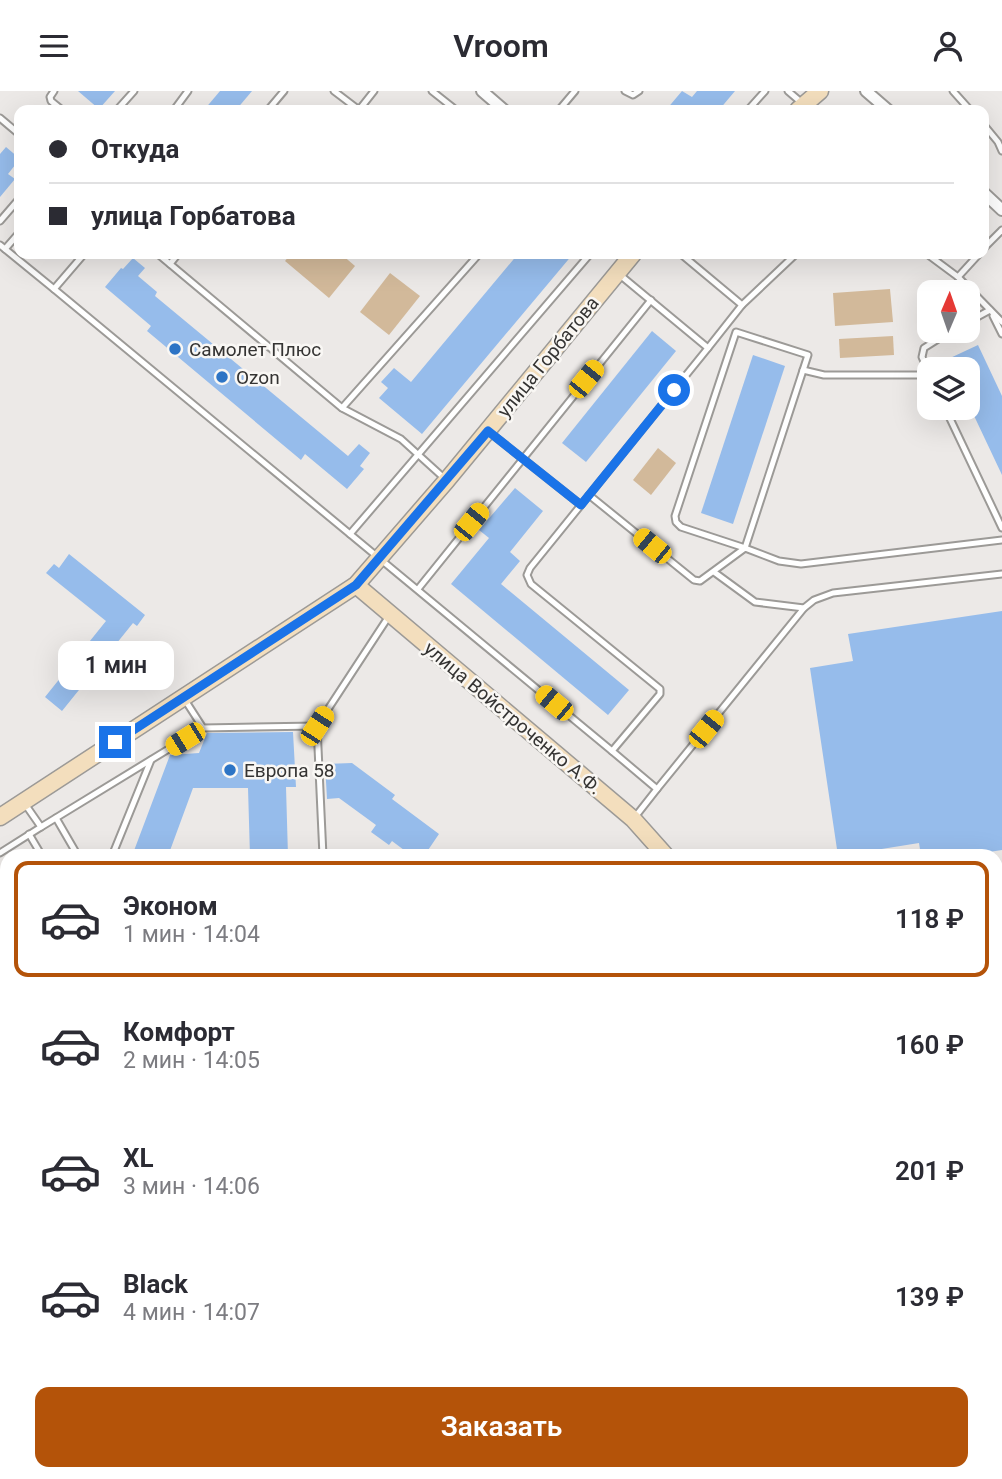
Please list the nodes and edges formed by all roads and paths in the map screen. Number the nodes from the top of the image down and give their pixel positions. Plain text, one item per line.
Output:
1 (54, 91) edge
2 (134, 91) edge
3 (284, 91) edge
4 (334, 91) edge
5 (374, 91) edge
6 (432, 91) edge
7 (482, 91) edge
8 (575, 91) edge
9 (625, 91) edge
10 (639, 91) edge
11 (765, 91) edge
12 (866, 91) edge
13 (953, 91) edge
14 (819, 92) edge
15 (56, 105) edge
16 (121, 105) edge
17 (272, 105) edge
18 (352, 105) edge
19 (363, 105) edge
20 (450, 105) edge
21 (498, 105) edge
22 (563, 105) edge
23 (752, 105) edge
24 (803, 105) edge
25 (882, 105) edge
26 (966, 105) edge
27 (0, 118) edge
28 (14, 130) edge
29 (1000, 140) edge
30 (1002, 151) edge
31 (989, 198) edge
32 (14, 205) edge
33 (1002, 210) edge
34 (0, 221) edge
35 (1002, 230) edge
36 (989, 244) edge
37 (18, 259) edge
38 (80, 259) edge
39 (164, 259) edge
40 (174, 259) edge
41 (475, 259) edge
42 (586, 259) edge
43 (629, 259) edge
44 (687, 259) edge
45 (791, 259) edge
46 (934, 259) edge
47 (974, 259) edge
48 (170, 264) junction
49 (617, 272) junction
50 (958, 277) junction
51 (54, 289) junction
52 (650, 300) junction
53 (742, 305) junction
54 (990, 310) junction
55 (980, 315) edge
56 (1002, 322) edge
57 (727, 323) junction
58 (736, 333) junction
59 (1002, 334) edge
60 (931, 343) edge
61 (708, 348) junction
62 (922, 357) edge
63 (803, 370) junction
64 (917, 375) edge
65 (342, 408) junction
66 (951, 420) edge
67 (488, 431) junction
68 (419, 455) junction
69 (522, 459) junction
70 (447, 480) junction
71 (589, 495) junction
72 (581, 505) junction
73 (1002, 528) edge
74 (350, 534) junction
75 (1002, 540) edge
76 (745, 548) junction
77 (380, 558) junction
78 (715, 572) junction
79 (1002, 574) edge
80 (356, 585) junction
81 (418, 589) junction
82 (804, 608) junction
83 (391, 614) junction
84 (183, 698) junction
85 (317, 726) junction
86 (203, 728) junction
87 (612, 751) junction
88 (150, 760) junction
89 (657, 789) junction
90 (24, 801) junction
91 (0, 817) edge
92 (56, 818) junction
93 (634, 819) junction
94 (41, 827) junction
95 (29, 834) junction
96 (6, 849) edge
97 (38, 849) edge
98 (74, 849) edge
99 (115, 849) edge
100 (323, 849) edge
101 (660, 849) edge

1 - 15 lane
2 - 16 lane
3 - 17 lane
4 - 18 lane
5 - 19 lane
6 - 20 lane
7 - 21 street
8 - 22 lane
9 - 10 lane
11 - 23 lane
12 - 25 street
13 - 26 lane
14 - 24 main road
27 - 28 lane
29 - 30 lane
31 - 33 street
32 - 34 lane
35 - 36 lane
37 - 51 lane
38 - 51 lane
39 - 48 lane
40 - 48 lane
41 - 65 lane
42 - 68 lane
43 - 49 main road, улица Горбатова
44 - 53 lane
45 - 53 lane
46 - 50 lane
47 - 50 lane
48 - 65 lane
49 - 52 lane
49 - 67 main road, улица Горбатова
50 - 54 lane
51 - 74 lane
52 - 61 lane
52 - 69 lane
53 - 57 lane
54 - 55 lane
54 - 56 lane
54 - 59 lane
57 - 58 lane
57 - 61 lane
58 - 63 lane
58 - 76 lane
60 - 62 lane
61 - 71 lane
63 - 64 lane
63 - 76 lane
65 - 68 lane
66 - 73 lane
67 - 69 lane
67 - 70 main road, улица Горбатова
68 - 70 lane
68 - 74 lane
69 - 72 lane
69 - 81 lane
70 - 77 main road, улица Горбатова
71 - 72 lane
71 - 78 lane
72 - 87 lane
74 - 77 lane
75 - 76 lane
76 - 78 lane
77 - 80 main road, улица Горбатова
77 - 81 lane
78 - 82 lane
79 - 82 lane
80 - 83 main road, улица Войстроченко А.Ф.
80 - 84 main road, улица Горбатова
81 - 87 lane
82 - 89 lane
83 - 85 lane
83 - 93 main road, улица Войстроченко А.Ф.
84 - 86 lane
84 - 90 main road, улица Горбатова
85 - 86 lane
85 - 100 lane
86 - 88 lane
87 - 89 lane
88 - 92 lane
88 - 99 lane
89 - 93 lane
90 - 91 main road, улица Горбатова
90 - 94 lane
92 - 94 lane
92 - 98 lane
93 - 101 main road, улица Войстроченко А.Ф.
94 - 95 lane
95 - 96 lane
95 - 97 lane

